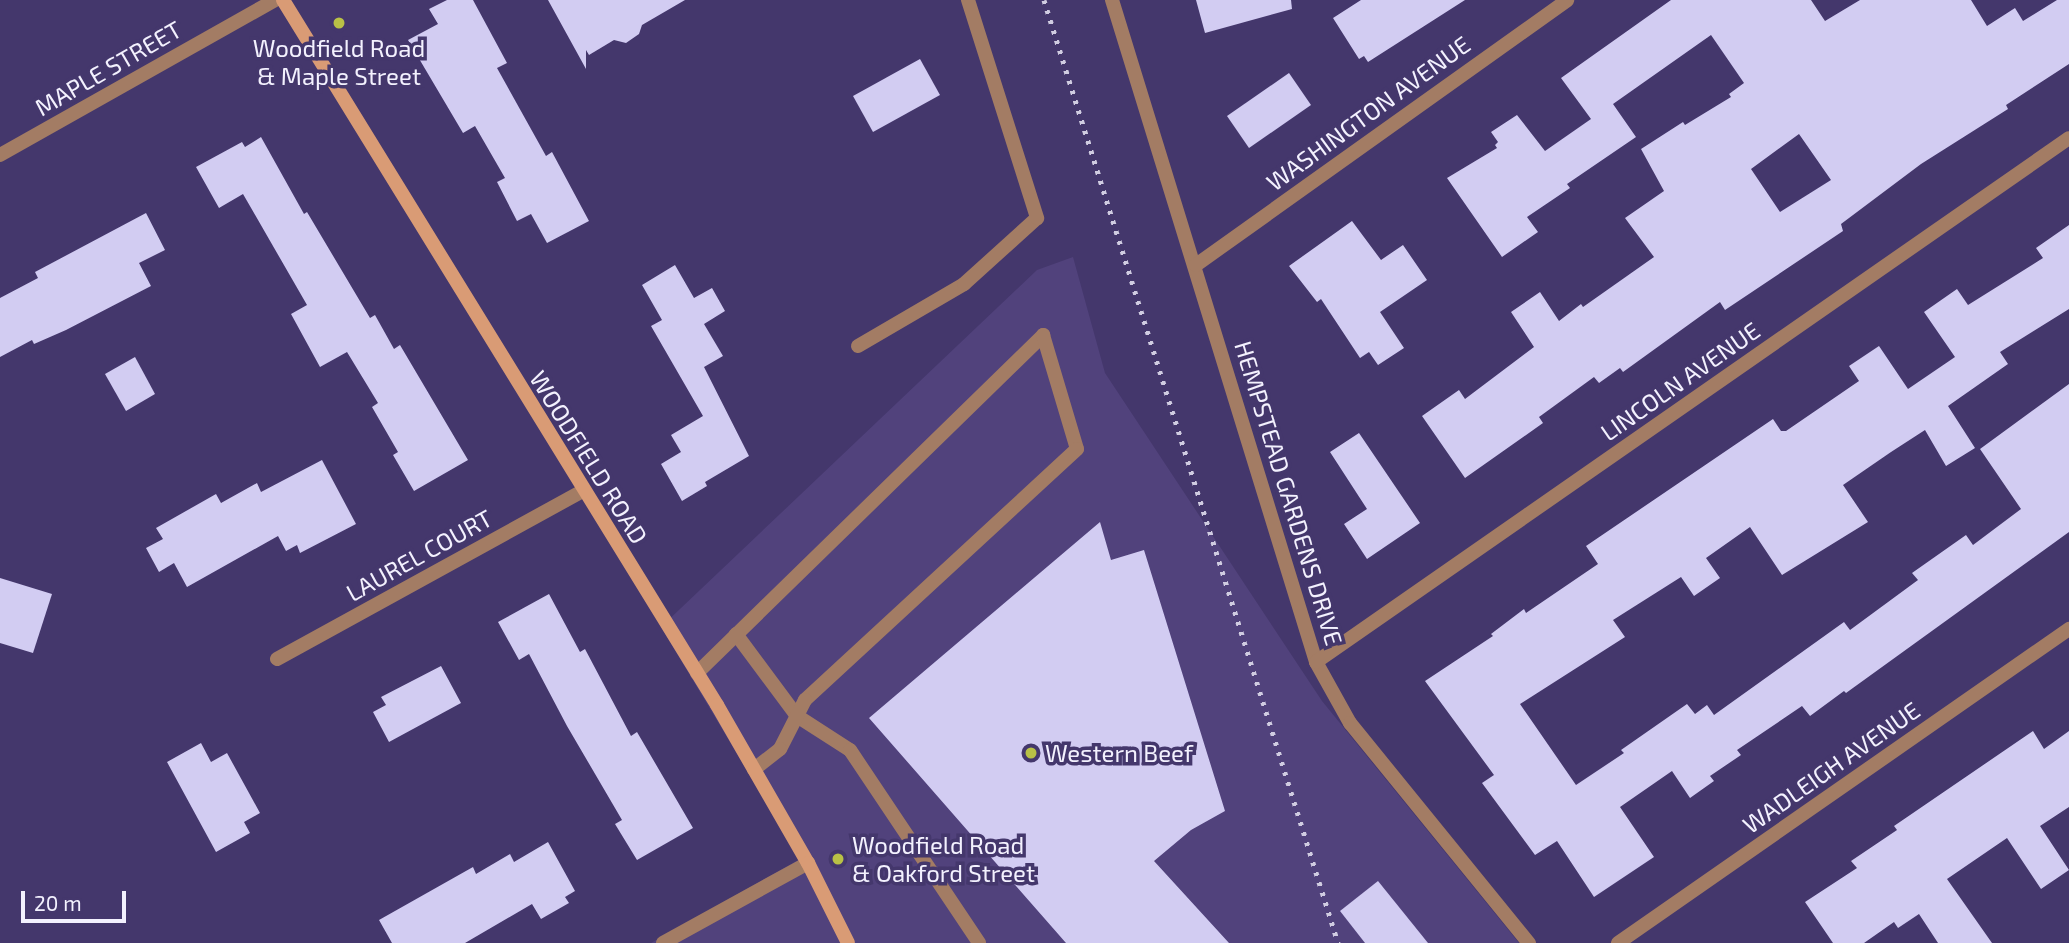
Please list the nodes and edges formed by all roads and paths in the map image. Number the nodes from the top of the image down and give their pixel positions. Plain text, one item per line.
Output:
1 (275, 0) edge
2 (284, 0) edge
3 (968, 0) edge
4 (1112, 0) edge
5 (1567, 0) edge
6 (2069, 138) edge
7 (0, 155) edge
8 (1196, 265) junction
9 (858, 346) dead end
10 (583, 491) junction
11 (2069, 629) edge
12 (736, 634) junction
13 (277, 659) dead end
14 (1316, 662) junction
15 (697, 673) junction
16 (797, 716) junction
17 (754, 769) junction
18 (808, 863) junction
19 (663, 943) edge
20 (848, 943) edge
21 (979, 943) edge
22 (1529, 943) edge
23 (1618, 943) edge

1 - 7 street, MAPLE STREET
2 - 10 main road, WOODFIELD ROAD
3 - 9 street
4 - 8 street, HEMPSTEAD GARDENS DRIVE
5 - 8 street, WASHINGTON AVENUE
6 - 14 street, LINCOLN AVENUE
8 - 14 street, HEMPSTEAD GARDENS DRIVE
10 - 13 street, LAUREL COURT
10 - 15 main road, WOODFIELD ROAD
11 - 23 street, WADLEIGH AVENUE
12 - 15 street
12 - 16 street
12 - 16 street
14 - 22 street, HEMPSTEAD GARDENS DRIVE
15 - 17 main road, WOODFIELD ROAD
16 - 17 street
16 - 21 street
17 - 18 main road, WOODFIELD ROAD
18 - 19 street
18 - 20 main road, WOODFIELD ROAD

